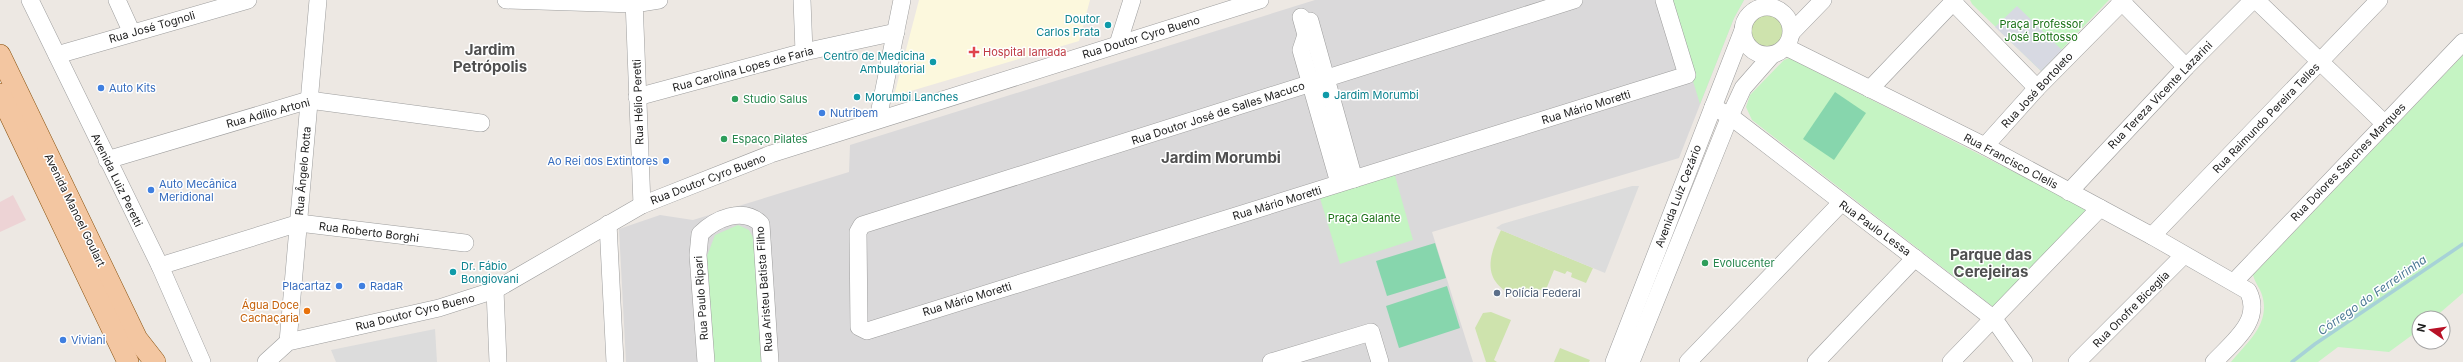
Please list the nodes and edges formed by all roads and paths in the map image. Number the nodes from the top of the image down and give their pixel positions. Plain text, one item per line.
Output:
1 (30, 0) edge
2 (117, 0) edge
3 (248, 0) edge
4 (318, 0) edge
5 (506, 0) edge
6 (659, 0) edge
7 (802, 0) edge
8 (902, 0) edge
9 (1132, 0) edge
10 (1260, 0) edge
11 (1574, 0) edge
12 (1664, 0) edge
13 (1823, 0) edge
14 (2253, 0) edge
15 (2256, 0) edge
16 (2379, 0) edge
17 (1954, 1) edge
18 (2122, 1) edge
19 (634, 2) edge
20 (1784, 5) edge
21 (1221, 6) edge
22 (1755, 6) edge
23 (1742, 30) junction
24 (896, 32) junction
25 (132, 33) junction
26 (2463, 42) edge
27 (1118, 44) junction
28 (1783, 44) junction
29 (804, 52) junction
30 (0, 55) edge
31 (57, 55) junction
32 (2321, 62) junction
33 (2186, 67) junction
34 (1318, 81) junction
35 (2037, 88) junction
36 (1870, 89) junction
37 (0, 94) edge
38 (637, 97) junction
39 (309, 100) junction
40 (1713, 107) junction
41 (1730, 116) junction
42 (878, 119) junction
43 (481, 123) dead end
44 (2385, 124) junction
45 (1985, 146) junction
46 (107, 160) junction
47 (1347, 181) junction
48 (2069, 192) junction
49 (1841, 203) junction
50 (642, 205) junction
51 (2100, 208) junction
52 (756, 218) joint
53 (299, 223) junction
54 (608, 224) junction
55 (2152, 236) junction
56 (465, 243) dead end
57 (2184, 255) junction
58 (1915, 258) junction
59 (160, 266) junction
60 (2234, 282) junction
61 (495, 290) junction
62 (1994, 319) junction
63 (867, 331) joint
64 (288, 342) junction
65 (1623, 360) edge
66 (128, 362) edge
67 (155, 362) edge
68 (202, 362) edge
69 (266, 362) edge
70 (498, 362) edge
71 (615, 362) edge
72 (706, 362) edge
73 (770, 362) edge
74 (1271, 362) edge
75 (1380, 362) edge
76 (1688, 362) edge
77 (1816, 362) edge
78 (1951, 362) edge
79 (2024, 362) edge
80 (2077, 362) edge
81 (2214, 362) edge

1 - 31 street, Avenida Luiz Peretti
2 - 25 street
3 - 25 street, Rua José Tognoli
4 - 39 street, Rua Ângelo Rotta
5 - 19 street
6 - 19 street
7 - 29 street
8 - 24 street
9 - 27 street
10 - 21 street, Rua Doutor Cyro Bueno
11 - 34 street, Rua Doutor José de Salles Macuco
12 - 47 street, Rua Mário Moretti
13 - 28 street, Avenida Luiz Cezário
14 - 33 street, Rua Tereza Vicente Lazarini
15 - 32 street
16 - 32 street, Rua Raimundo Pereira Telles
17 - 35 street
17 - 36 street
18 - 33 street
18 - 35 street, Rua José Bortoleto
19 - 38 street, Rua Hélio Peretti
20 - 22 street
20 - 28 street
21 - 27 street, Rua Doutor Cyro Bueno
22 - 23 street
23 - 28 street
23 - 40 street, Avenida Luiz Cezário
24 - 29 street, Rua Carolina Lopes de Faria
24 - 42 street
25 - 31 street, Rua José Tognoli
26 - 44 street, Rua Dolores Sanches Marques
27 - 42 street, Rua Doutor Cyro Bueno
28 - 36 street, Rua Francisco Clelis
28 - 41 street, Avenida Luiz Cezário
29 - 38 street, Rua Carolina Lopes de Faria
30 - 67 main road, Avenida Manoel Goulart
31 - 46 street, Avenida Luiz Peretti
32 - 44 street
32 - 55 street, Rua Raimundo Pereira Telles
33 - 48 street, Rua Tereza Vicente Lazarini
34 - 34 street
34 - 47 street
34 - 63 street, Rua Doutor José de Salles Macuco
35 - 45 street, Rua José Bortoleto
36 - 45 street, Rua Francisco Clelis
37 - 66 main road, Avenida Manoel Goulart
38 - 50 street, Rua Hélio Peretti
39 - 43 street, Rua Adílio Artoni
39 - 46 street, Rua Adílio Artoni
39 - 53 street, Rua Ângelo Rotta
40 - 41 street, Rua Paulo Lessa
40 - 65 street, Avenida Luiz Cezário
41 - 49 street, Rua Paulo Lessa
41 - 65 street, Avenida Luiz Cezário
42 - 50 street, Rua Doutor Cyro Bueno
44 - 60 street, Rua Dolores Sanches Marques
45 - 48 street, Rua Francisco Clelis
46 - 59 street, Avenida Luiz Peretti
47 - 63 street, Rua Mário Moretti
48 - 51 street, Rua Francisco Clelis
49 - 58 street, Rua Paulo Lessa
49 - 76 street
50 - 54 street, Rua Doutor Cyro Bueno
51 - 55 street, Rua Francisco Clelis
51 - 62 street
52 - 72 street, Rua Paulo Ripari
52 - 73 street, Rua Aristeu Batista Filho
53 - 56 street, Rua Roberto Borghi
53 - 59 street, Rua Roberto Borghi
53 - 64 street, Rua Ângelo Rotta
54 - 61 street, Rua Doutor Cyro Bueno
54 - 71 street
55 - 57 street, Rua Francisco Clelis
57 - 60 street, Rua Francisco Clelis
57 - 80 street, Rua Onofre Biceglia
58 - 62 street, Rua Paulo Lessa
58 - 77 street
59 - 68 street, Avenida Luiz Peretti
60 - 81 street, Rua Francisco Clelis
61 - 64 street, Rua Doutor Cyro Bueno
61 - 70 street
62 - 78 street
62 - 79 street, Rua Paulo Lessa
64 - 69 street, Rua Doutor Cyro Bueno
74 - 75 street

